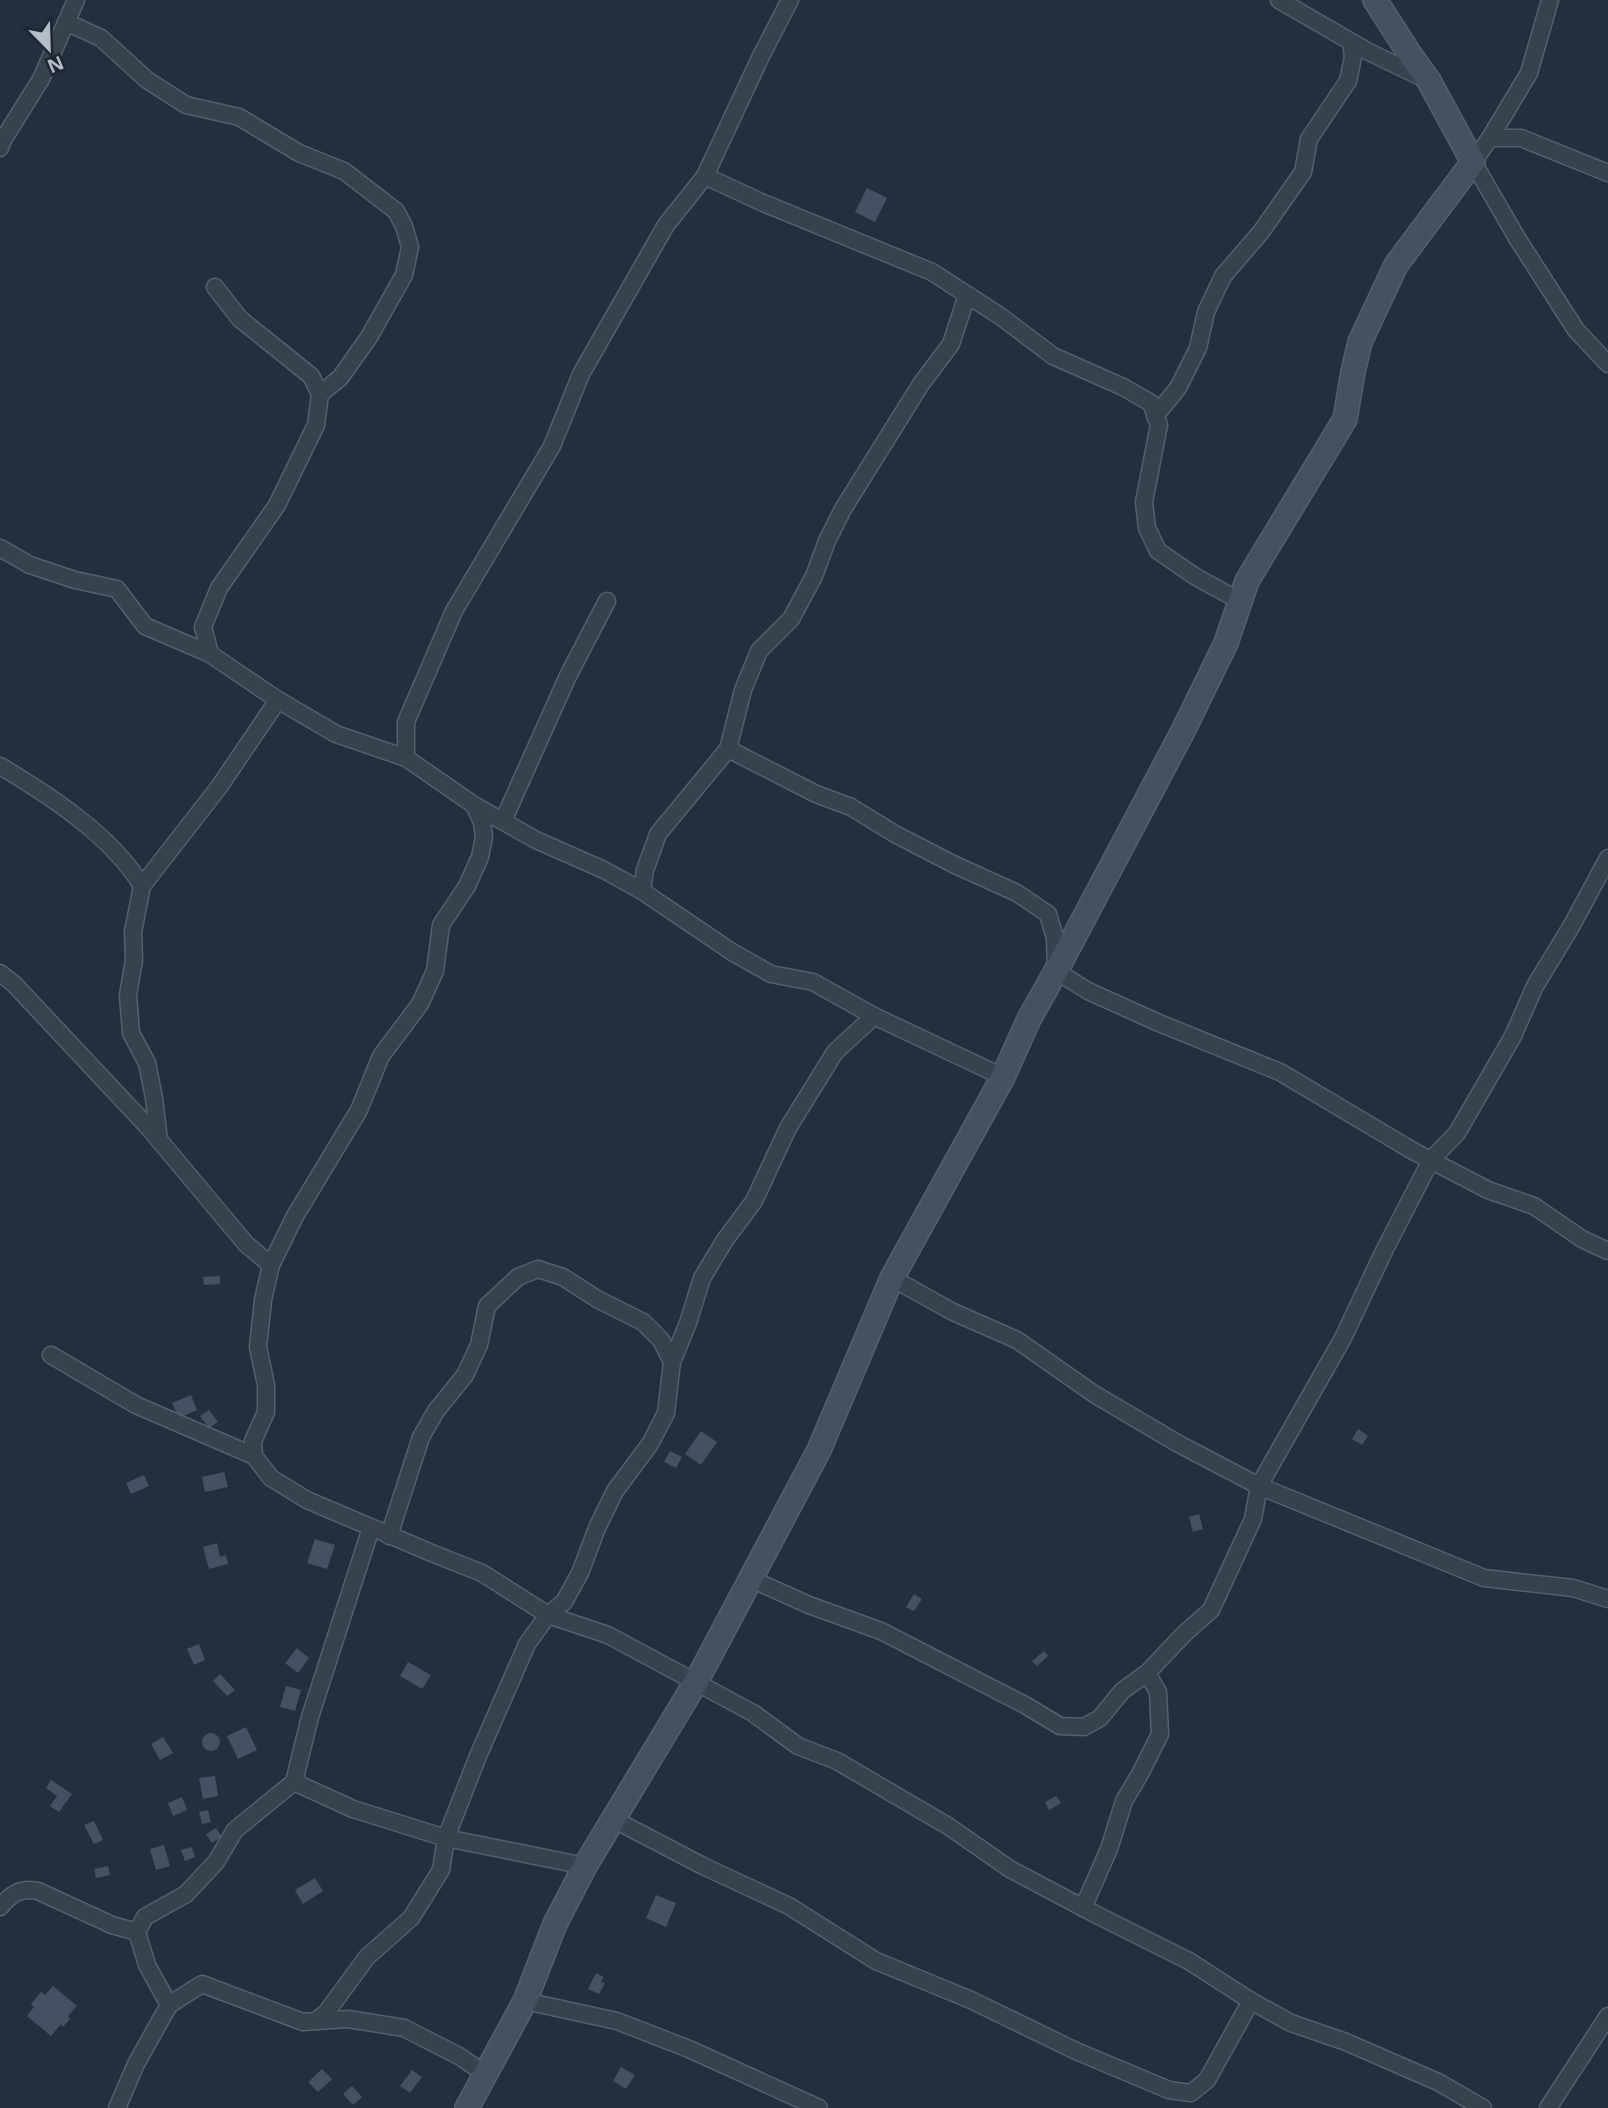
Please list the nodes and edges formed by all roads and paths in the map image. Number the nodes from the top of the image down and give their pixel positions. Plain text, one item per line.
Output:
1 (76, 0) edge
2 (790, 0) edge
3 (1279, 0) edge
4 (1375, 0) edge
5 (1550, 0) edge
6 (66, 22) junction
7 (1352, 42) junction
8 (1429, 81) junction
9 (1490, 138) junction
10 (0, 148) edge
11 (1473, 162) junction
12 (1608, 173) edge
13 (705, 176) junction
14 (215, 288) dead end
15 (967, 295) junction
16 (1608, 364) edge
17 (320, 394) junction
18 (1156, 415) junction
19 (0, 548) edge
20 (607, 601) dead end
21 (1240, 601) junction
22 (210, 654) junction
23 (278, 700) junction
24 (728, 749) junction
25 (407, 758) junction
26 (0, 766) edge
27 (474, 805) junction
28 (503, 821) junction
29 (1608, 858) edge
30 (142, 886) junction
31 (642, 891) junction
32 (1056, 971) junction
33 (0, 973) edge
34 (874, 1016) junction
35 (1003, 1077) junction
36 (159, 1140) junction
37 (1431, 1160) junction
38 (1608, 1251) edge
39 (271, 1265) junction
40 (892, 1278) junction
41 (51, 1355) dead end
42 (672, 1362) junction
43 (254, 1456) junction
44 (1259, 1486) junction
45 (371, 1528) junction
46 (389, 1536) junction
47 (751, 1579) junction
48 (1608, 1599) edge
49 (548, 1615) junction
50 (1147, 1673) junction
51 (696, 1682) junction
52 (294, 1782) junction
53 (613, 1819) junction
54 (446, 1838) junction
55 (585, 1866) junction
56 (0, 1907) edge
57 (1083, 1908) junction
58 (137, 1932) junction
59 (525, 2001) junction
60 (1251, 2001) junction
61 (169, 2005) junction
62 (1608, 2016) edge
63 (316, 2021) junction
64 (485, 2074) junction
65 (1191, 2093) junction
66 (117, 2108) edge
67 (467, 2108) edge
68 (819, 2108) edge
69 (1183, 2108) edge
70 (1483, 2108) edge
71 (1548, 2108) edge

1 - 6 street
2 - 13 street
3 - 7 street
4 - 8 street
5 - 9 street
6 - 10 street
6 - 17 street
7 - 8 street
7 - 18 street
8 - 11 street
9 - 11 street
9 - 12 street
11 - 16 street
11 - 21 street
13 - 15 street
13 - 25 street
14 - 17 street
15 - 18 street
15 - 24 street
17 - 22 street
18 - 21 street
19 - 22 street
20 - 28 street
21 - 32 street
22 - 23 street
23 - 25 street
23 - 30 street
24 - 31 street
24 - 32 street
25 - 27 street
26 - 30 street
27 - 28 street
27 - 39 street
28 - 31 street
29 - 37 street
30 - 36 street
31 - 34 street
32 - 35 street
32 - 37 street
33 - 36 street
34 - 35 street
34 - 42 street
35 - 40 street
36 - 39 street
37 - 38 street
37 - 44 street
39 - 43 street
40 - 44 street
40 - 47 street
41 - 43 street
42 - 46 street
42 - 49 street
43 - 45 street
44 - 48 street
44 - 50 street
45 - 46 street
45 - 52 street
46 - 49 street
47 - 50 street
47 - 51 street
49 - 51 street
49 - 54 street
50 - 57 street
51 - 53 street
51 - 57 street
52 - 54 street
52 - 58 street
53 - 55 street
53 - 65 street
54 - 55 street
54 - 63 street
55 - 59 street
56 - 58 street
57 - 60 street
58 - 61 street
59 - 64 street
59 - 68 street
60 - 65 street
60 - 70 street
61 - 63 street
61 - 66 street
62 - 71 street
63 - 64 street
64 - 67 street
65 - 69 street

